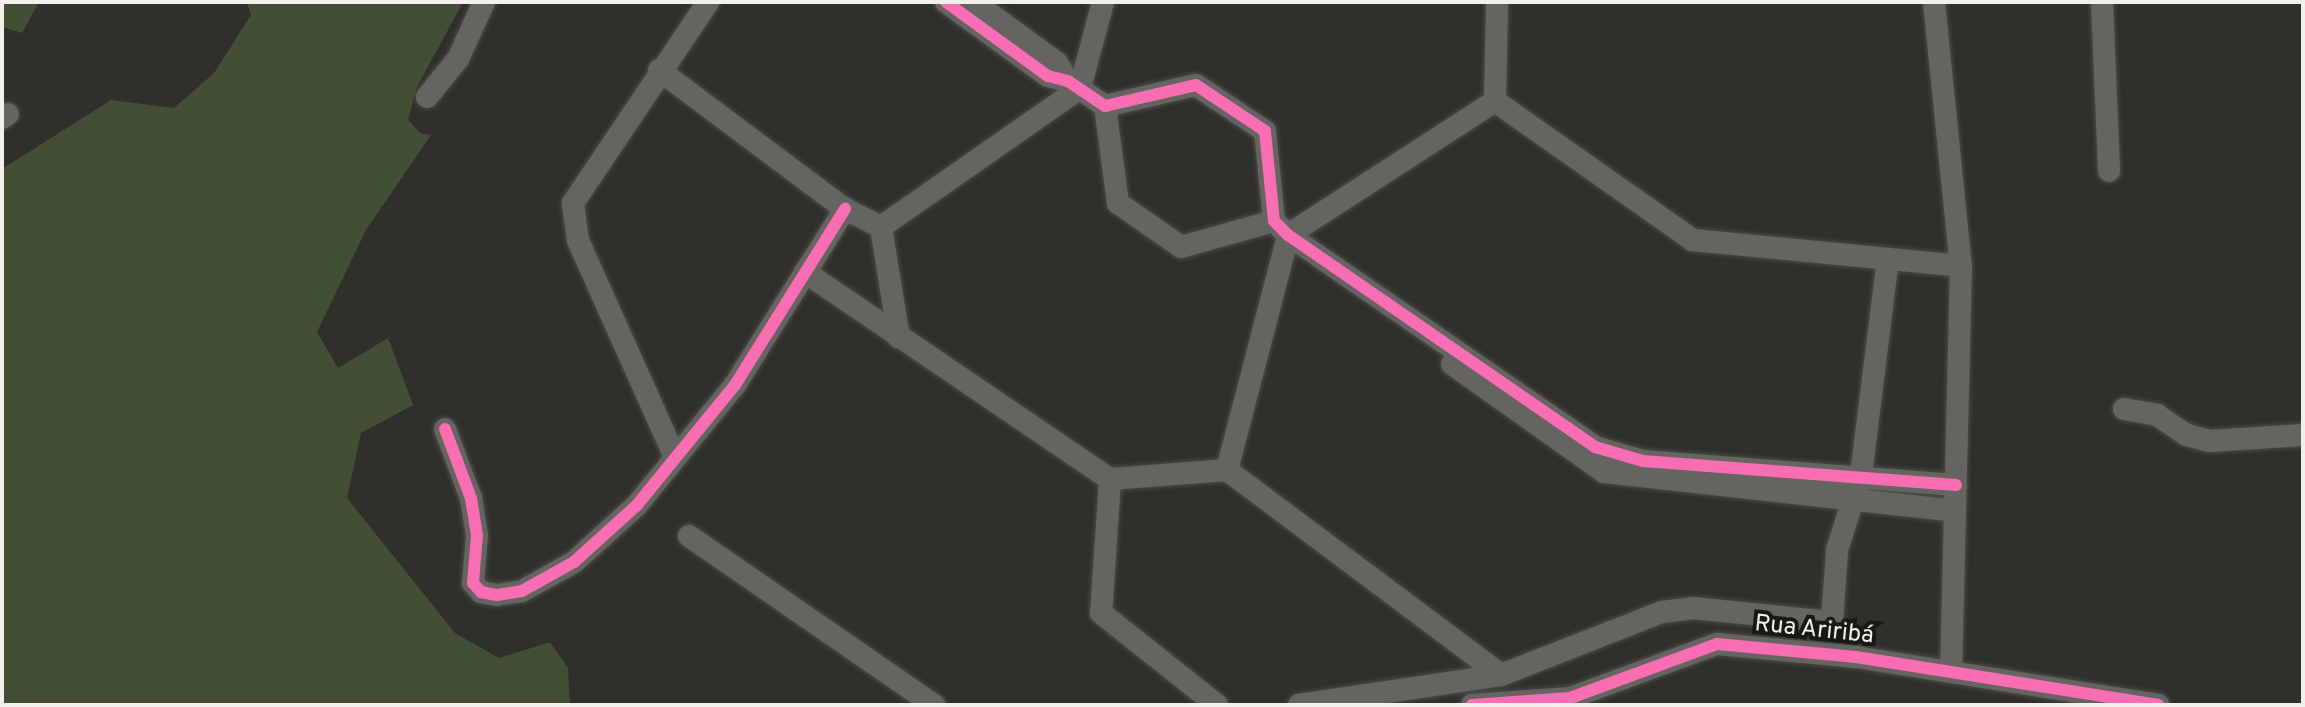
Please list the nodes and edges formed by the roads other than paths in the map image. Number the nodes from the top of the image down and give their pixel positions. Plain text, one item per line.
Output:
1 (484, 2) edge
2 (690, 2) edge
3 (708, 2) edge
4 (946, 2) edge
5 (974, 2) edge
6 (1103, 2) edge
7 (1934, 2) edge
8 (2102, 2) edge
9 (1492, 5) edge
10 (663, 65) junction
11 (1074, 85) junction
12 (427, 97) dead end
13 (1495, 101) junction
14 (1105, 106) junction
15 (2109, 171) dead end
16 (845, 209) junction
17 (881, 227) junction
18 (1287, 233) junction
19 (1888, 259) junction
20 (1961, 266) junction
21 (805, 272) junction
22 (899, 338) junction
23 (2124, 409) dead end
24 (445, 429) dead end
25 (2303, 435) edge
26 (674, 455) junction
27 (1227, 470) junction
28 (1861, 475) junction
29 (1110, 479) junction
30 (1956, 485) junction
31 (1850, 498) junction
32 (1877, 504) junction
33 (1955, 511) junction
34 (689, 536) dead end
35 (1837, 550) junction
36 (1951, 672) junction
37 (1501, 675) junction
38 (934, 705) edge
39 (1217, 705) edge
40 (1299, 705) edge
41 (1472, 705) edge
42 (2158, 705) edge

1 - 12 street
2 - 10 street
3 - 10 street
4 - 11 street
5 - 11 street
6 - 11 street
7 - 20 street
8 - 15 street
9 - 13 street
10 - 16 street
10 - 26 street
11 - 14 street
11 - 17 street
13 - 18 street
13 - 19 street
14 - 18 street
14 - 18 street
16 - 17 street
16 - 21 street
17 - 22 street
18 - 27 street
18 - 28 street
18 - 31 street
19 - 20 street
19 - 28 street
20 - 30 street
21 - 22 street
21 - 26 street
22 - 29 street
23 - 25 street
24 - 26 street
27 - 29 street
27 - 37 street
28 - 30 street
28 - 31 street
29 - 39 street
30 - 33 street
31 - 32 street
31 - 35 street
32 - 33 street
32 - 35 street
33 - 36 street
34 - 38 street
35 - 37 street
36 - 41 street, Rua Ariribá
36 - 42 street, Rua Ariribá
37 - 40 street

